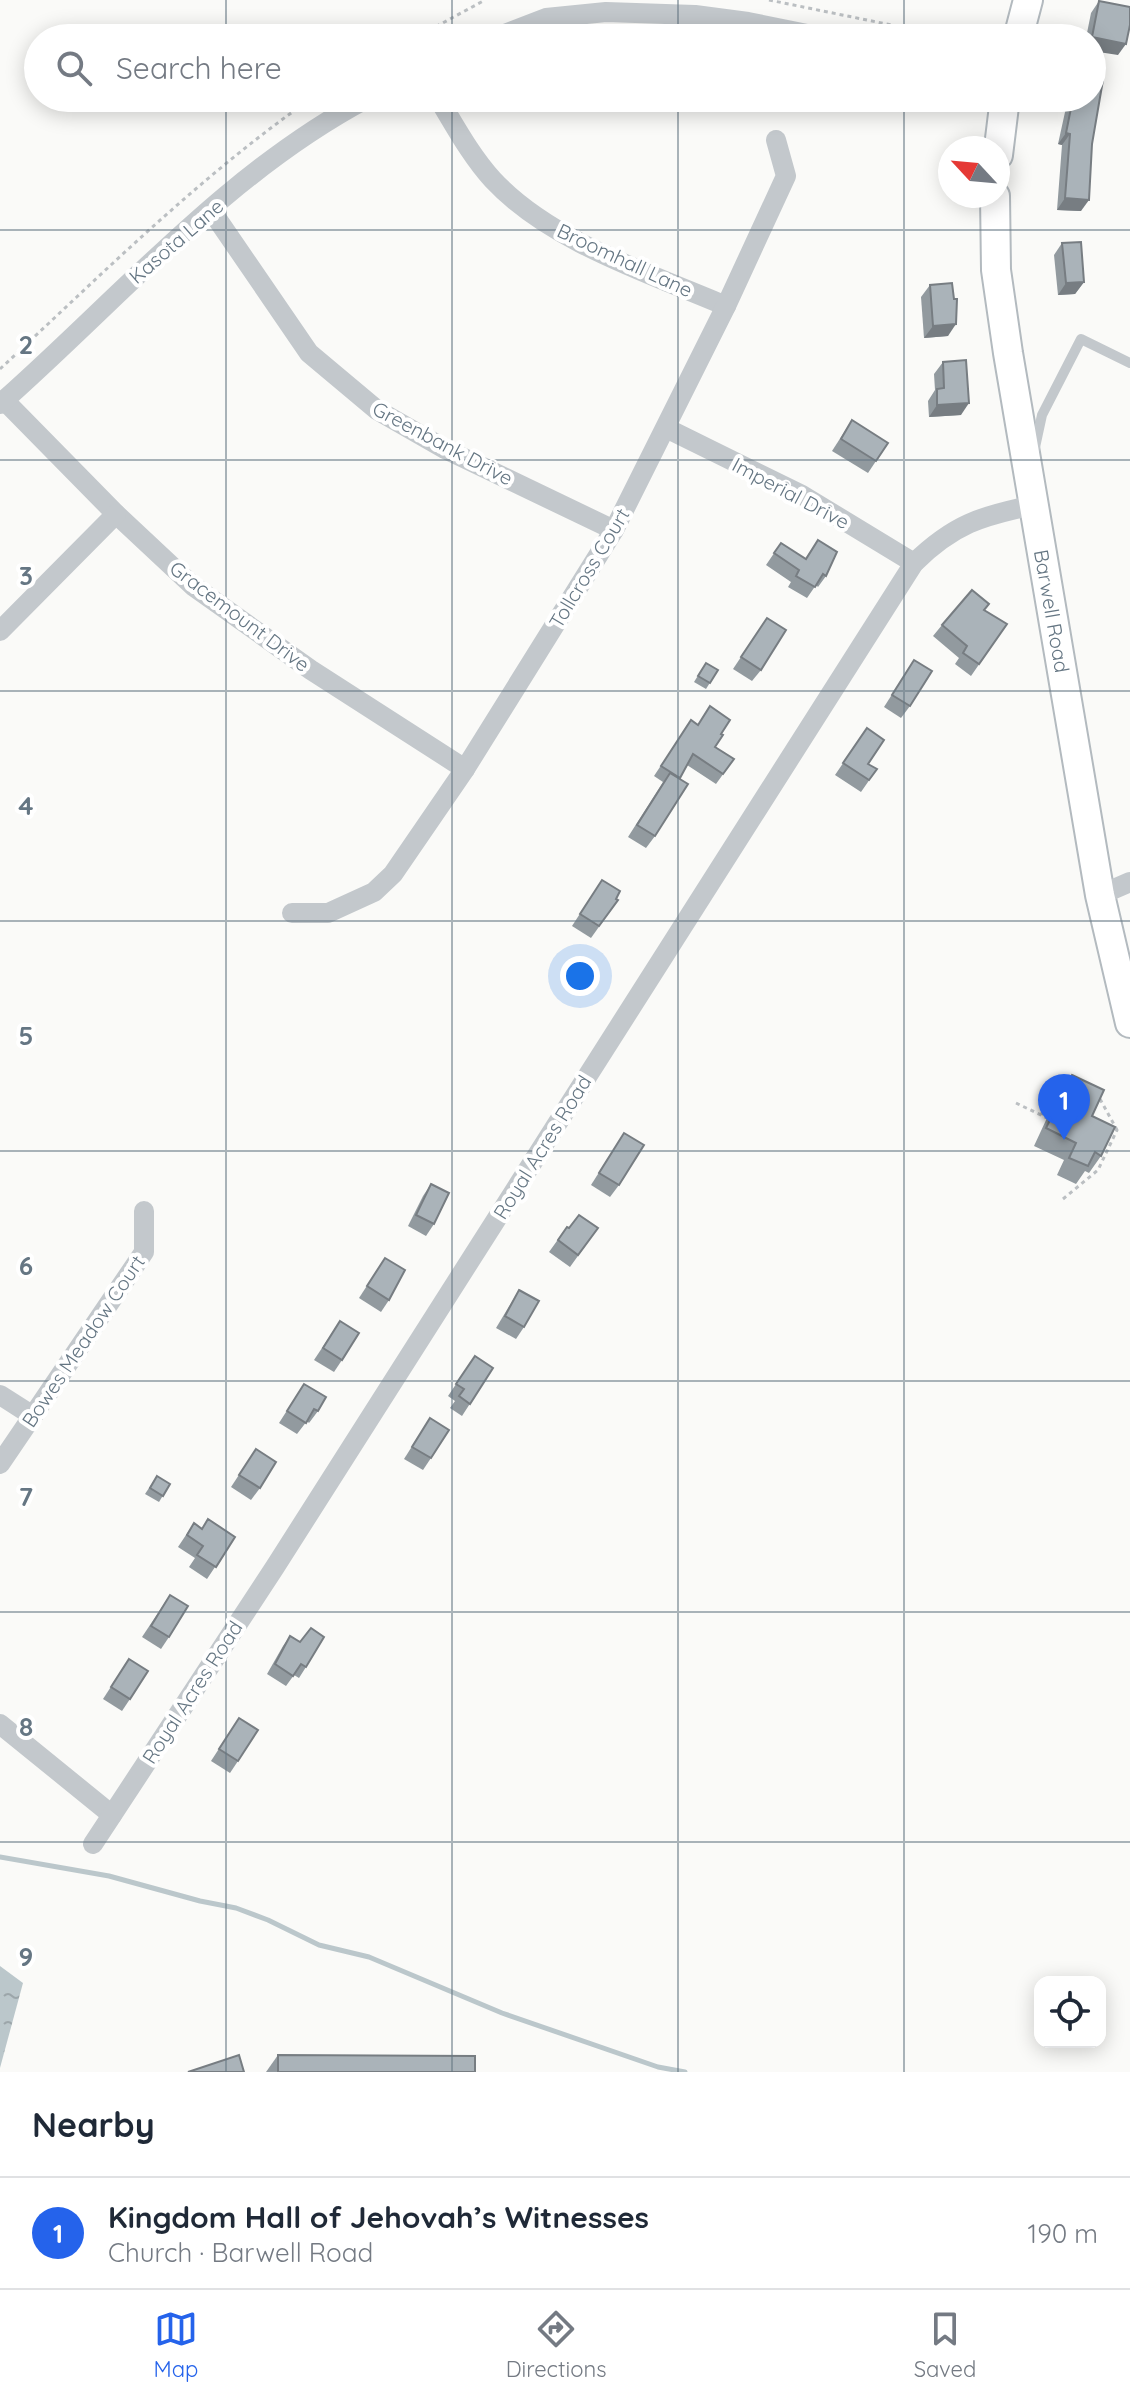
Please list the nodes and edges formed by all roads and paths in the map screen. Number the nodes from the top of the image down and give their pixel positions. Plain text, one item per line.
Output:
1 (485, 0) edge
2 (769, 0) edge
3 (1028, 0) edge
4 (695, 7) edge
5 (441, 24) edge
6 (530, 24) edge
7 (767, 24) edge
8 (886, 24) edge
9 (1022, 24) edge
10 (292, 112) edge
11 (345, 112) edge
12 (447, 112) edge
13 (1003, 112) edge
14 (1000, 136) edge
15 (776, 140) dead end
16 (995, 208) edge
17 (211, 210) junction
18 (726, 306) junction
19 (1130, 363) edge
20 (0, 369) edge
21 (2, 402) edge
22 (666, 428) junction
23 (1030, 474) junction
24 (1034, 505) junction
25 (116, 514) junction
26 (614, 530) junction
27 (914, 563) junction
28 (0, 631) edge
29 (465, 769) junction
30 (1130, 882) edge
31 (1100, 895) junction
32 (292, 913) dead end
33 (1130, 1023) edge
34 (1082, 1083) edge
35 (1099, 1097) edge
36 (1016, 1103) dead end
37 (1041, 1115) junction
38 (1047, 1118) edge
39 (1102, 1124) edge
40 (1117, 1130) junction
41 (1063, 1199) dead end
42 (144, 1211) dead end
43 (0, 1395) edge
44 (33, 1416) junction
45 (0, 1464) edge
46 (0, 1724) edge
47 (112, 1815) junction
48 (93, 1844) dead end

1 - 5 path
2 - 8 path
3 - 9 street
4 - 6 street
4 - 7 street
10 - 20 path
11 - 17 street, Kasota Lane
12 - 18 street, Broomhall Lane
13 - 14 street
15 - 18 street, Tollcross Court
16 - 23 street, Barwell Road
17 - 21 street, Kasota Lane
17 - 26 street, Greenbank Drive
18 - 22 street, Tollcross Court
19 - 23 lane
21 - 25 street, Gracemount Drive
22 - 26 street, Tollcross Court
22 - 27 street, Imperial Drive
23 - 24 street, Barwell Road
24 - 27 street, Royal Acres Road
24 - 31 street, Barwell Road
25 - 28 street
25 - 29 street, Gracemount Drive
26 - 29 street, Tollcross Court
27 - 47 street, Royal Acres Road
29 - 32 street, Tollcross Court
30 - 31 street
31 - 33 street, Barwell Road
34 - 37 path
35 - 40 path
36 - 37 path
37 - 38 path
39 - 40 path
40 - 41 path
42 - 44 street, Bowes Meadow Court
43 - 44 street
44 - 45 street, Bowes Meadow Court
46 - 47 street
47 - 48 street, Royal Acres Road

